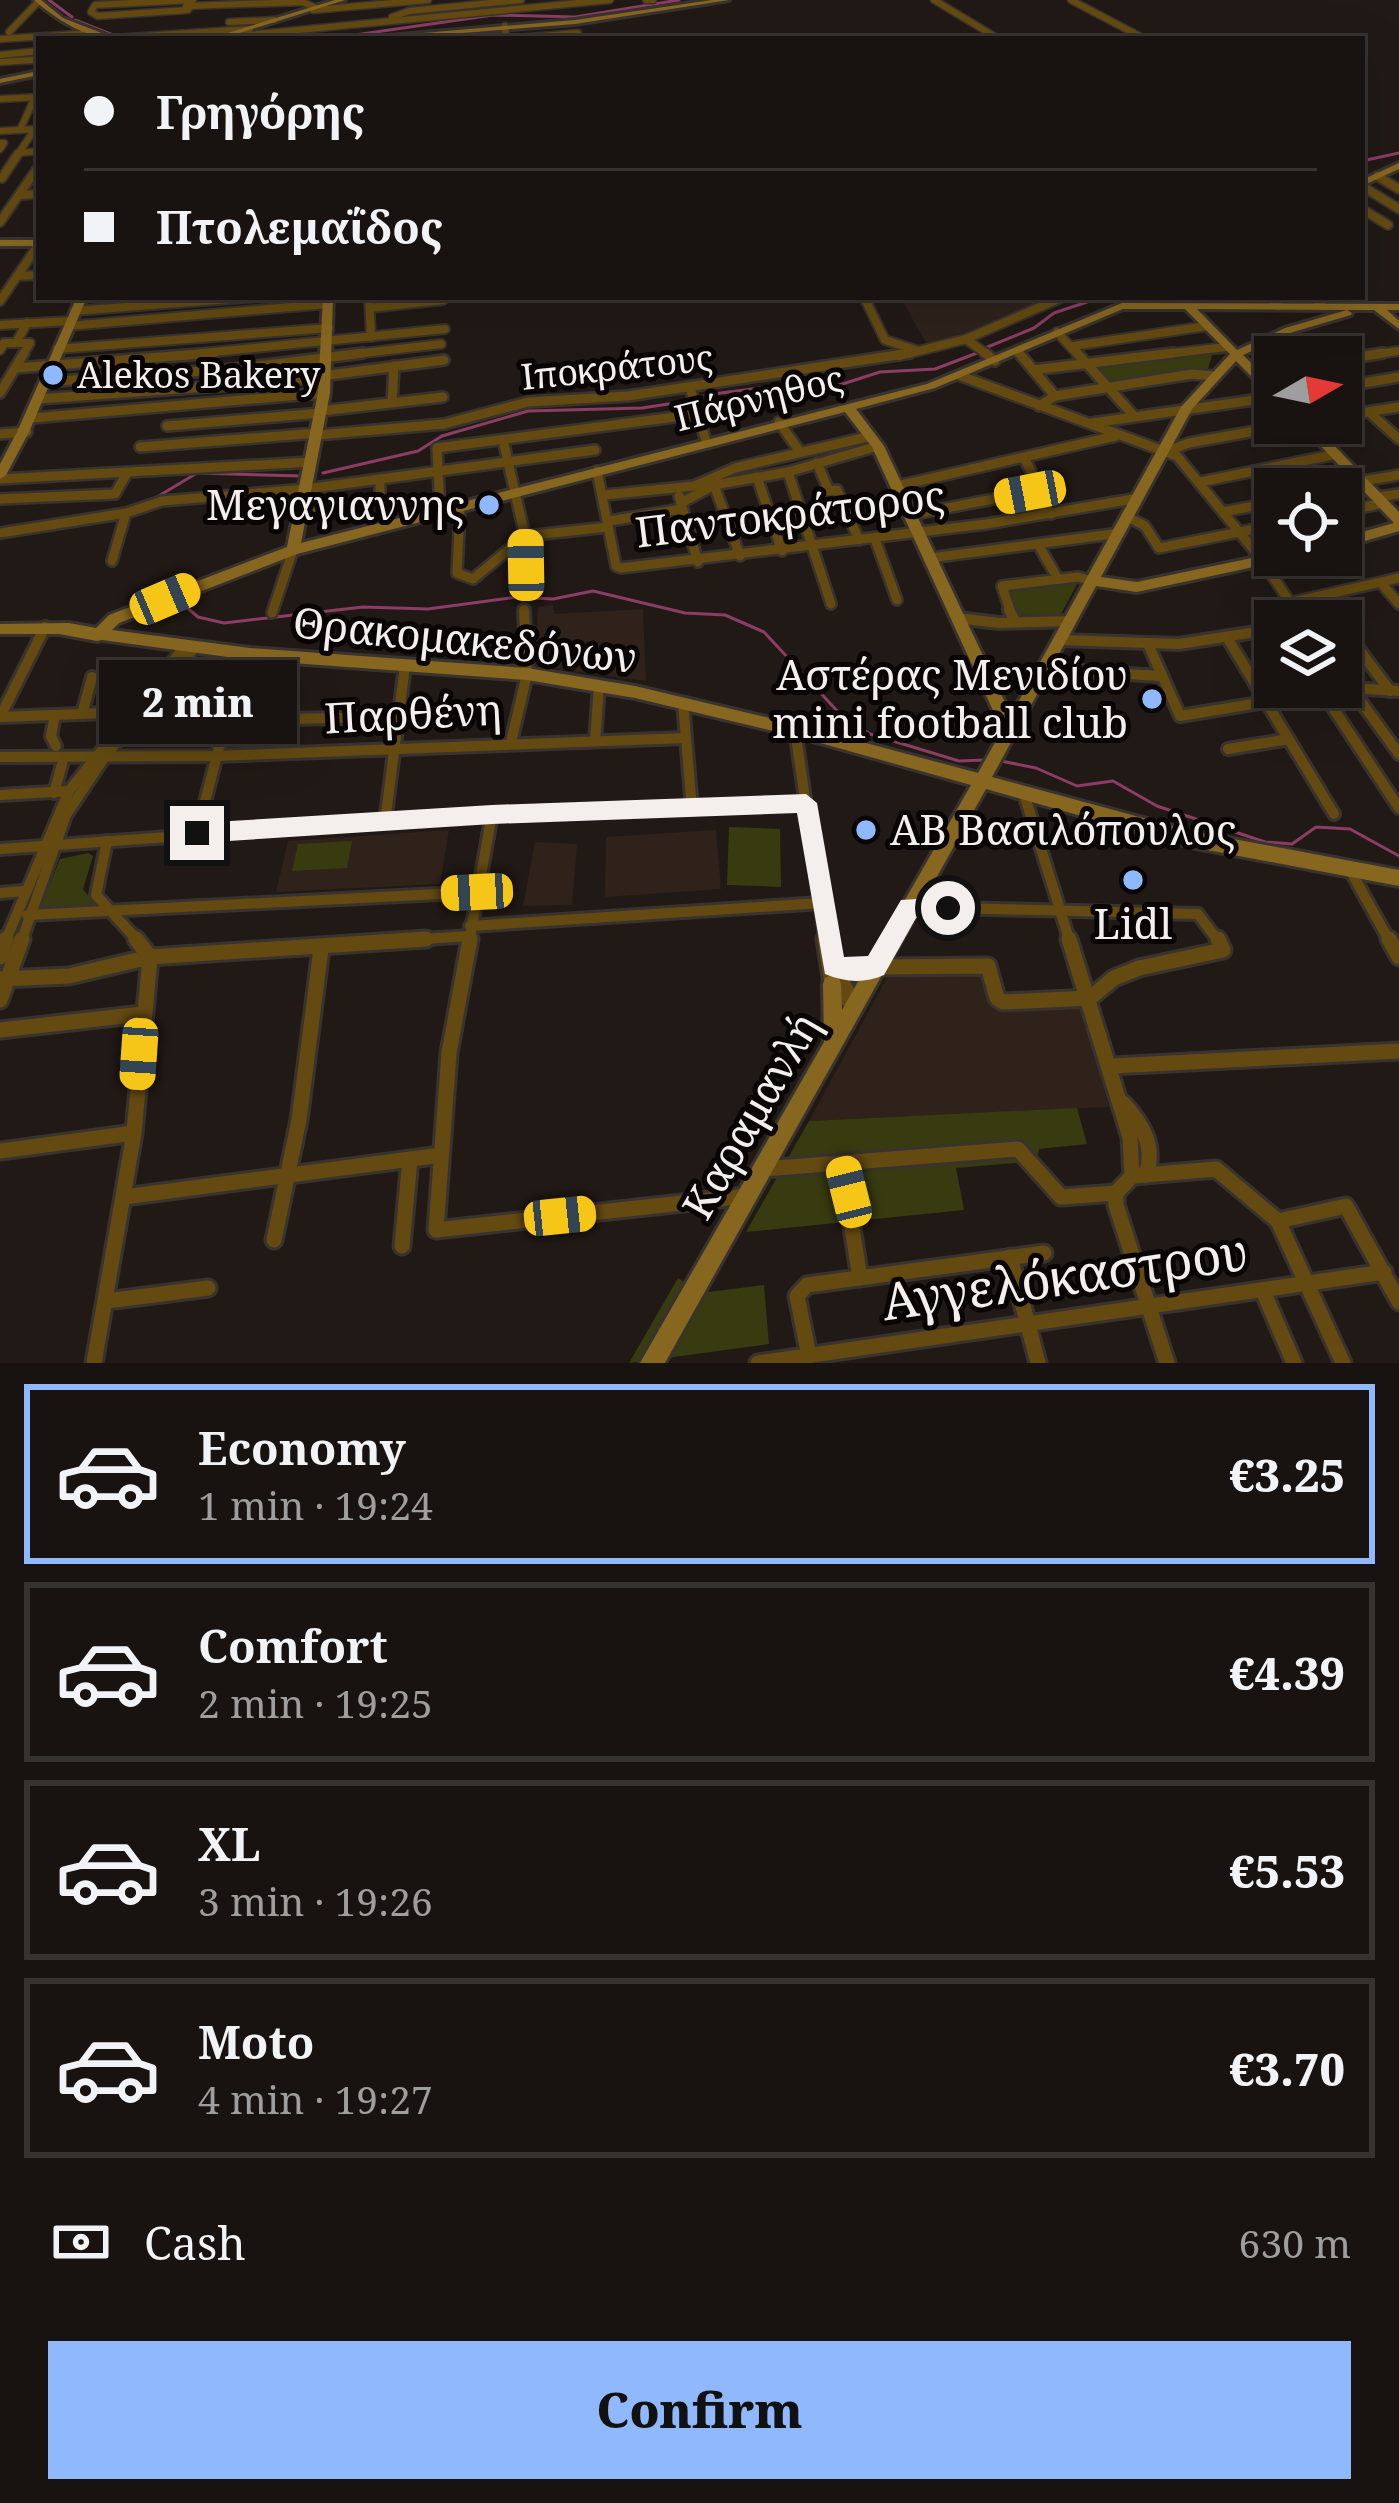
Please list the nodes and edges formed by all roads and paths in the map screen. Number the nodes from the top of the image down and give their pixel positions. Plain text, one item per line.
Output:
1 (342, 0) edge
2 (428, 0) edge
3 (520, 0) edge
4 (533, 0) edge
5 (610, 0) edge
6 (726, 0) edge
7 (934, 0) edge
8 (1071, 0) edge
9 (38, 1) edge
10 (165, 2) edge
11 (542, 7) junction
12 (191, 8) junction
13 (313, 8) junction
14 (177, 11) junction
15 (395, 15) junction
16 (98, 16) junction
17 (65, 21) junction
18 (279, 22) junction
19 (384, 22) junction
20 (505, 26) junction
21 (79, 27) junction
22 (187, 28) junction
23 (242, 29) junction
24 (577, 31) edge
25 (9, 32) junction
26 (465, 34) edge
27 (112, 35) edge
28 (96, 36) edge
29 (220, 36) edge
30 (235, 36) edge
31 (417, 36) edge
32 (506, 36) edge
33 (533, 36) edge
34 (994, 36) edge
35 (1139, 36) edge
36 (1, 49) edge
37 (36, 50) edge
38 (36, 50) edge
39 (36, 50) edge
40 (34, 74) edge
41 (0, 81) edge
42 (36, 97) edge
43 (0, 99) edge
44 (36, 99) edge
45 (36, 129) edge
46 (20, 130) junction
47 (36, 130) edge
48 (1, 132) edge
49 (36, 152) edge
50 (19, 153) junction
51 (1398, 168) edge
52 (1377, 176) junction
53 (35, 177) edge
54 (1, 178) edge
55 (1365, 182) edge
56 (1365, 186) edge
57 (1399, 189) edge
58 (20, 194) junction
59 (36, 194) edge
60 (1399, 209) edge
61 (1365, 211) edge
62 (0, 222) edge
63 (1388, 225) dead end
64 (36, 243) edge
65 (0, 246) edge
66 (36, 247) edge
67 (17, 275) junction
68 (36, 275) edge
69 (80, 300) edge
70 (217, 300) edge
71 (443, 300) edge
72 (866, 300) edge
73 (1056, 300) edge
74 (1133, 300) edge
75 (1154, 300) edge
76 (0, 301) edge
77 (327, 301) edge
78 (191, 302) junction
79 (369, 302) edge
80 (1274, 302) edge
81 (1317, 302) edge
82 (1195, 303) edge
83 (1122, 306) junction
84 (1167, 306) junction
85 (1399, 307) edge
86 (1379, 308) junction
87 (284, 309) junction
88 (256, 311) junction
89 (184, 317) junction
90 (71, 319) junction
91 (27, 323) junction
92 (0, 325) edge
93 (1208, 326) junction
94 (1399, 326) edge
95 (445, 329) dead end
96 (1058, 332) junction
97 (281, 333) junction
98 (250, 335) junction
99 (371, 338) junction
100 (966, 339) junction
101 (178, 340) junction
102 (16, 343) junction
103 (328, 343) junction
104 (442, 344) dead end
105 (1073, 346) junction
106 (57, 349) junction
107 (0, 350) edge
108 (1016, 350) junction
109 (923, 351) junction
110 (1231, 351) junction
111 (1399, 351) edge
112 (1362, 357) edge
113 (992, 359) junction
114 (444, 360) dead end
115 (1089, 364) junction
116 (50, 366) junction
117 (394, 366) junction
118 (15, 368) junction
119 (1033, 370) junction
120 (326, 374) junction
121 (1254, 375) edge
122 (961, 376) junction
123 (1213, 376) junction
124 (1399, 377) edge
125 (44, 382) junction
126 (1362, 383) edge
127 (1109, 386) junction
128 (690, 388) junction
129 (163, 391) junction
130 (0, 393) edge
131 (324, 393) junction
132 (1055, 396) junction
133 (443, 398) dead end
134 (38, 399) junction
135 (1254, 399) edge
136 (392, 403) junction
137 (1040, 406) junction
138 (848, 407) junction
139 (1187, 407) junction
140 (1399, 407) edge
141 (157, 408) junction
142 (321, 412) junction
143 (1369, 412) junction
144 (1362, 413) edge
145 (698, 414) junction
146 (1133, 416) junction
147 (32, 418) junction
148 (778, 422) junction
149 (1088, 424) junction
150 (167, 426) dead end
151 (1254, 431) edge
152 (27, 432) junction
153 (0, 434) edge
154 (317, 434) junction
155 (1120, 435) junction
156 (1399, 439) edge
157 (503, 440) junction
158 (706, 441) junction
159 (874, 441) junction
160 (1326, 444) edge
161 (140, 447) dead end
162 (595, 450) dead end
163 (800, 452) junction
164 (1165, 452) junction
165 (1337, 454) junction
166 (1024, 458) junction
167 (312, 463) junction
168 (505, 463) junction
169 (817, 463) junction
170 (1270, 468) edge
171 (597, 471) junction
172 (1254, 471) edge
173 (439, 472) junction
174 (788, 472) junction
175 (127, 473) junction
176 (1399, 476) edge
177 (0, 477) edge
178 (757, 477) junction
179 (380, 480) junction
180 (1200, 482) junction
181 (1363, 482) junction
182 (714, 485) junction
183 (897, 486) junction
184 (676, 487) junction
185 (306, 489) junction
186 (515, 492) junction
187 (1030, 492) junction
188 (1399, 494) edge
189 (604, 495) junction
190 (1139, 498) junction
191 (0, 499) edge
192 (1381, 500) junction
193 (682, 506) junction
194 (1254, 506) edge
195 (1362, 506) edge
196 (460, 508) junction
197 (302, 509) junction
198 (440, 512) junction
199 (1223, 512) junction
200 (126, 513) junction
201 (910, 514) junction
202 (1051, 514) junction
203 (1128, 518) junction
204 (1399, 523) edge
205 (609, 524) junction
206 (1254, 529) edge
207 (1240, 532) junction
208 (0, 533) edge
209 (918, 533) junction
210 (1120, 533) junction
211 (525, 536) junction
212 (1362, 536) edge
213 (874, 538) junction
214 (859, 541) junction
215 (1039, 546) junction
216 (812, 547) junction
217 (293, 550) junction
218 (1254, 550) edge
219 (782, 551) junction
220 (740, 556) junction
221 (930, 558) junction
222 (112, 561) dead end
223 (698, 562) junction
224 (1254, 562) edge
225 (1399, 578) edge
226 (1058, 580) junction
227 (1093, 581) junction
228 (1381, 583) junction
229 (525, 584) dead end
230 (1322, 599) joint
231 (897, 600) dead end
232 (1314, 600) edge
233 (831, 604) dead end
234 (1399, 604) edge
235 (524, 610) dead end
236 (272, 613) dead end
237 (957, 618) junction
238 (1071, 621) junction
239 (1016, 622) junction
240 (45, 627) junction
241 (0, 629) edge
242 (1254, 633) edge
243 (108, 634) junction
244 (1228, 639) junction
245 (1060, 640) junction
246 (190, 646) junction
247 (1149, 646) junction
248 (1362, 651) edge
249 (250, 654) junction
250 (405, 666) junction
251 (1044, 669) junction
252 (527, 674) junction
253 (1160, 676) junction
254 (92, 677) dead end
255 (1254, 680) edge
256 (599, 686) junction
257 (1362, 689) edge
258 (1394, 691) edge
259 (682, 703) junction
260 (1362, 703) edge
261 (1254, 704) edge
262 (1271, 708) edge
263 (1333, 708) edge
264 (135, 712) junction
265 (82, 714) junction
266 (56, 715) junction
267 (0, 717) edge
268 (399, 717) junction
269 (226, 720) junction
270 (795, 730) junction
271 (1010, 730) junction
272 (685, 738) junction
273 (1289, 739) junction
274 (595, 741) junction
275 (511, 742) junction
276 (395, 748) junction
277 (1228, 749) dead end
278 (60, 751) junction
279 (1399, 754) edge
280 (101, 755) junction
281 (216, 756) junction
282 (0, 758) edge
283 (980, 783) junction
284 (61, 792) junction
285 (1024, 794) junction
286 (0, 795) edge
287 (806, 803) junction
288 (1398, 808) edge
289 (692, 809) junction
290 (492, 814) junction
291 (1334, 814) dead end
292 (385, 822) junction
293 (197, 833) junction
294 (107, 841) junction
295 (47, 846) junction
296 (0, 849) edge
297 (1350, 870) junction
298 (1399, 878) edge
299 (23, 891) junction
300 (477, 892) junction
301 (0, 893) edge
302 (821, 904) junction
303 (910, 907) junction
304 (1057, 909) junction
305 (116, 912) junction
306 (27, 915) junction
307 (470, 931) junction
308 (321, 949) junction
309 (0, 957) edge
310 (150, 957) junction
311 (1399, 957) edge
312 (875, 967) junction
313 (831, 969) junction
314 (3, 978) edge
315 (1090, 998) junction
316 (0, 1000) edge
317 (855, 1006) junction
318 (142, 1014) junction
319 (0, 1030) edge
320 (832, 1046) junction
321 (1399, 1051) edge
322 (1112, 1066) junction
323 (134, 1133) junction
324 (0, 1150) edge
325 (442, 1156) junction
326 (410, 1160) junction
327 (842, 1165) junction
328 (761, 1168) junction
329 (1139, 1175) junction
330 (284, 1176) junction
331 (1116, 1192) junction
332 (746, 1196) junction
333 (124, 1197) junction
334 (1278, 1221) junction
335 (274, 1240) dead end
336 (402, 1246) dead end
337 (1044, 1253) dead end
338 (1010, 1258) junction
339 (1384, 1272) junction
340 (860, 1278) junction
341 (1307, 1283) junction
342 (208, 1288) dead end
343 (1263, 1291) junction
344 (107, 1300) junction
345 (1399, 1302) edge
346 (1147, 1304) junction
347 (1027, 1324) junction
348 (808, 1356) junction
349 (94, 1363) edge
350 (652, 1363) edge
351 (758, 1363) edge
352 (1038, 1363) edge
353 (1167, 1363) edge
354 (1294, 1363) edge
355 (1343, 1363) edge

1 - 13 main road
2 - 13 street
3 - 15 street
4 - 11 street
5 - 11 street
6 - 24 main road
7 - 34 street
8 - 35 street
9 - 17 main road
9 - 25 street
10 - 12 street
10 - 16 street
11 - 19 street
12 - 13 street
12 - 14 street
13 - 14 street
13 - 18 main road
14 - 16 street
15 - 18 street
15 - 19 street
16 - 17 street
17 - 21 main road
18 - 22 street
18 - 23 main road
19 - 30 street
20 - 24 main road
20 - 26 main road
20 - 32 street
21 - 25 street
21 - 28 main road
22 - 23 street
22 - 27 street
23 - 29 main road
24 - 33 street
25 - 36 street
26 - 31 main road
27 - 28 main road
36 - 37 street
36 - 38 street
36 - 39 street
36 - 41 street
40 - 41 main road
42 - 43 street
44 - 46 street
45 - 46 street
46 - 48 street
47 - 50 street
49 - 50 street
50 - 54 street
51 - 52 main road
52 - 55 main road
52 - 57 street
53 - 54 street
53 - 58 street
56 - 60 street
58 - 59 street
58 - 62 street
61 - 63 street
64 - 65 main road
66 - 67 street
67 - 68 street
67 - 76 street
69 - 90 main road
70 - 78 street
71 - 79 street
72 - 109 street
73 - 100 street, Ιποκράτους
74 - 83 main road
75 - 84 main road
77 - 87 street
77 - 103 main road
78 - 89 street
78 - 90 street
79 - 99 street
80 - 81 main road, Πάρνηθος
80 - 82 main road, Πάρνηθος
81 - 86 main road, Πάρνηθος
82 - 84 main road, Πάρνηθος
82 - 93 main road
83 - 84 main road, Πάρνηθος
83 - 96 main road, Πάρνηθος
85 - 86 main road, Πάρνηθος
86 - 94 main road
86 - 110 main road, Καραμανλή
87 - 88 street
87 - 97 street
88 - 89 street
88 - 98 street
89 - 90 street
89 - 101 street
90 - 91 street
90 - 106 main road
91 - 92 street
91 - 102 street
93 - 105 street
93 - 110 main road
95 - 99 street
96 - 105 street
96 - 108 main road, Πάρνηθος
97 - 98 street
97 - 103 street
98 - 101 street
99 - 103 street
100 - 109 street, Ιποκράτους
100 - 113 street
101 - 106 street
102 - 107 street
102 - 118 street
103 - 104 street
103 - 116 street
103 - 120 main road
103 - 125 street
105 - 115 street
106 - 116 main road
108 - 113 main road, Πάρνηθος
108 - 119 street
109 - 128 street, Ιποκράτους
110 - 115 street
110 - 121 main road
110 - 123 main road, Καραμανλή
111 - 112 street
113 - 122 main road, Πάρνηθος
114 - 117 street
115 - 119 street
115 - 127 street
116 - 118 street
116 - 125 main road
117 - 120 street
117 - 136 street
118 - 130 street
119 - 132 street
120 - 129 street
120 - 131 main road
122 - 137 street
122 - 138 main road, Πάρνηθος
123 - 127 street
123 - 139 main road, Καραμανλή
124 - 126 street
125 - 134 main road
127 - 132 street
127 - 146 street
128 - 145 street
128 - 154 street, Ιποκράτους
129 - 134 street
129 - 141 street
131 - 141 street
131 - 142 main road
132 - 137 street
133 - 136 street
134 - 147 main road
135 - 139 street
136 - 142 street
137 - 149 street
138 - 148 main road, Πάρνηθος
138 - 159 main road
139 - 146 street
139 - 164 main road, Καραμανλή
140 - 143 street
141 - 147 street
142 - 150 street
142 - 154 main road
143 - 144 street
143 - 156 street
145 - 157 street
145 - 158 street
146 - 149 street
147 - 152 main road
148 - 158 main road, Πάρνηθος
148 - 163 street
149 - 155 street
151 - 164 street
152 - 153 street
152 - 177 main road
154 - 161 street, Ιποκράτους
154 - 167 main road
155 - 164 street
155 - 166 street
157 - 168 street
157 - 173 street
158 - 171 main road, Πάρνηθος
159 - 163 street
159 - 169 street
159 - 183 main road
160 - 165 main road
162 - 168 street
163 - 184 street
164 - 180 street
164 - 190 main road, Καραμανλή
165 - 170 street
165 - 181 main road
166 - 183 street
166 - 187 street
167 - 175 street
167 - 185 main road
168 - 173 street
168 - 186 street
169 - 174 street
169 - 214 street
171 - 186 main road, Πάρνηθος
171 - 189 street, Παντοκράτορος
172 - 180 street
173 - 179 street
173 - 198 street
174 - 178 street
174 - 216 street
175 - 177 street
175 - 191 street
176 - 181 street
178 - 182 street
178 - 219 street
179 - 185 street
179 - 197 street
180 - 199 street
181 - 192 main road
182 - 193 street
182 - 220 street
183 - 201 main road
184 - 189 street
184 - 193 street
185 - 197 main road
185 - 200 street
186 - 196 main road, Πάρνηθος
186 - 211 street
187 - 201 street
187 - 202 street
188 - 192 street
189 - 205 street, Παντοκράτορος
190 - 202 street, Παντοκράτορος
190 - 203 main road, Καραμανλή
192 - 195 street
192 - 204 main road
193 - 205 street
193 - 223 street
194 - 199 street
196 - 198 main road, Πάρνηθος
196 - 211 street
197 - 217 main road
198 - 217 main road, Πάρνηθος
199 - 207 street
200 - 208 street
200 - 222 street
201 - 209 main road
202 - 209 street, Παντοκράτορος
203 - 207 street
203 - 210 main road, Καραμανλή
204 - 212 main road
205 - 211 street
205 - 223 street, Παντοκράτορος
206 - 207 street
207 - 218 street
209 - 213 street, Παντοκράτορος
209 - 221 main road
210 - 215 street
210 - 227 main road, Καραμανλή
211 - 229 street
213 - 214 street, Παντοκράτορος
213 - 231 street
214 - 216 street, Παντοκράτορος
215 - 221 street
215 - 226 street
216 - 219 street, Παντοκράτορος
216 - 233 street
217 - 236 street
217 - 243 main road, Πάρνηθος
219 - 220 street, Παντοκράτορος
220 - 223 street, Παντοκράτορος
221 - 237 main road
224 - 227 main road
225 - 228 street
226 - 227 street
226 - 239 street
227 - 238 main road, Καραμανλή
228 - 230 street
228 - 234 street
230 - 232 street
235 - 252 street
237 - 239 street
237 - 271 main road
238 - 239 street
238 - 245 main road, Καραμανλή
240 - 241 main road
240 - 243 main road
240 - 267 street
242 - 244 street
243 - 246 main road, Θρακομακεδόνων
244 - 247 street
244 - 255 street
245 - 247 street
245 - 251 main road, Καραμανλή
246 - 249 main road, Θρακομακεδόνων
246 - 264 street
247 - 253 street
248 - 258 street
249 - 250 main road, Θρακομακεδόνων
249 - 269 street
250 - 252 main road, Θρακομακεδόνων
250 - 268 street
251 - 253 street
251 - 271 main road, Καραμανλή
252 - 256 main road, Θρακομακεδόνων
252 - 275 street
253 - 261 street
254 - 265 street
256 - 259 main road, Θρακομακεδόνων
256 - 274 street
257 - 258 street
259 - 270 main road, Θρακομακεδόνων
259 - 272 street
260 - 279 street
262 - 273 street
263 - 288 street
264 - 265 street
264 - 280 street
265 - 266 street
266 - 267 street
266 - 278 street
268 - 269 street
268 - 276 street
269 - 281 street
270 - 283 main road, Θρακομακεδόνων
270 - 287 street
271 - 283 main road, Καραμανλή
272 - 274 street, Παρθένη
272 - 289 street
273 - 277 street
273 - 291 street
274 - 275 street, Παρθένη
275 - 276 street, Παρθένη
276 - 281 street, Παρθένη
276 - 292 street
278 - 280 street, Παρθένη
278 - 282 street, Παρθένη
278 - 284 street
280 - 281 street, Παρθένη
280 - 284 street
280 - 295 street
281 - 293 street
283 - 285 main road, Θρακομακεδόνων
283 - 303 main road, Καραμανλή
284 - 286 street
284 - 295 street
285 - 297 main road, Θρακομακεδόνων
285 - 304 street
287 - 289 street
287 - 302 street
289 - 290 street
290 - 292 street
290 - 300 street
292 - 293 street
293 - 294 street
294 - 295 street
294 - 305 street
295 - 296 street
295 - 299 street
295 - 306 street
297 - 298 main road, Θρακομακεδόνων
297 - 311 street
299 - 301 street
299 - 309 street
300 - 305 street
300 - 307 street
302 - 307 street
302 - 313 street
303 - 304 street
303 - 312 main road, Καραμανλή
304 - 315 street
304 - 315 street
305 - 306 street
305 - 310 street
306 - 314 street
307 - 308 street
307 - 325 street
308 - 310 street
308 - 330 street
310 - 314 street
310 - 318 street
312 - 313 main road
312 - 315 street
312 - 317 main road, Καραμανλή
313 - 317 street
313 - 320 main road
314 - 316 street
315 - 322 street
317 - 320 main road, Καραμανλή
318 - 319 street
318 - 323 street
320 - 328 main road, Καραμανλή
321 - 322 street
322 - 329 street
323 - 324 street
323 - 333 street
325 - 326 street
325 - 332 street
326 - 330 street
326 - 336 street
327 - 328 street
327 - 331 street
327 - 340 street
328 - 332 main road, Καραμανλή
329 - 331 street
329 - 334 street
330 - 333 street
330 - 335 street
331 - 346 street
332 - 350 main road, Καραμανλή
333 - 344 street
334 - 339 street
334 - 341 street
337 - 338 street
338 - 340 street
338 - 347 street
339 - 341 street, Αγγελόκαστρου
339 - 345 street
340 - 348 street
341 - 343 street, Αγγελόκαστρου
341 - 355 street
342 - 344 street
343 - 346 street, Αγγελόκαστρου
343 - 354 street
344 - 349 street
346 - 347 street, Αγγελόκαστρου
346 - 353 street
347 - 348 street, Αγγελόκαστρου
347 - 352 street
348 - 351 street, Αγγελόκαστρου

